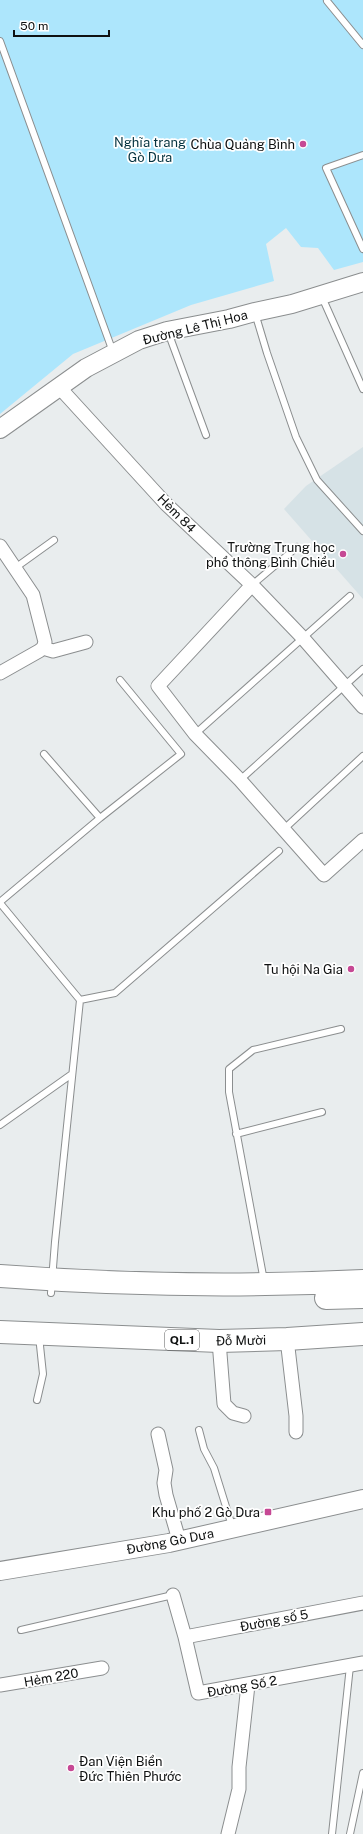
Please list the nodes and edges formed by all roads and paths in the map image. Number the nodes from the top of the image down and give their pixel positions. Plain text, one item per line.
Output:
1 (328, 1) edge
2 (0, 41) edge
3 (362, 43) edge
4 (363, 155) edge
5 (363, 250) edge
6 (363, 282) edge
7 (321, 295) junction
8 (255, 312) junction
9 (167, 331) junction
10 (113, 354) junction
11 (59, 387) junction
12 (363, 389) edge
13 (0, 429) edge
14 (206, 435) dead end
15 (363, 531) edge
16 (54, 540) dead end
17 (0, 546) edge
18 (297, 548) dead end
19 (15, 568) junction
20 (252, 586) junction
21 (350, 596) dead end
22 (302, 637) junction
23 (86, 642) dead end
24 (43, 648) junction
25 (363, 669) edge
26 (0, 673) edge
27 (120, 680) dead end
28 (345, 686) junction
29 (363, 707) edge
30 (195, 734) junction
31 (44, 754) dead end
32 (363, 756) edge
33 (240, 780) junction
34 (100, 818) junction
35 (284, 829) junction
36 (363, 840) edge
37 (279, 851) dead end
38 (0, 903) edge
39 (80, 1000) junction
40 (341, 1030) dead end
41 (72, 1074) junction
42 (322, 1112) dead end
43 (0, 1125) edge
44 (236, 1134) junction
45 (0, 1276) edge
46 (363, 1281) edge
47 (264, 1284) junction
48 (52, 1286) junction
49 (0, 1290) edge
50 (363, 1297) edge
51 (0, 1319) edge
52 (363, 1319) edge
53 (0, 1332) edge
54 (363, 1334) edge
55 (39, 1335) junction
56 (287, 1339) junction
57 (219, 1341) junction
58 (37, 1400) dead end
59 (244, 1416) dead end
60 (199, 1430) dead end
61 (296, 1432) dead end
62 (158, 1434) dead end
63 (363, 1499) edge
64 (232, 1528) junction
65 (179, 1540) junction
66 (0, 1571) edge
67 (173, 1595) joint
68 (363, 1603) edge
69 (21, 1630) dead end
70 (185, 1637) junction
71 (363, 1663) edge
72 (350, 1666) junction
73 (102, 1668) dead end
74 (0, 1685) edge
75 (248, 1685) junction
76 (363, 1773) edge
77 (228, 1834) edge
78 (332, 1834) edge
79 (350, 1834) edge

1 - 3 lane
2 - 10 lane
4 - 5 lane
6 - 7 street, Đường Lê Thị Hoa
7 - 8 street, Đường Lê Thị Hoa
7 - 12 lane
8 - 9 street, Đường Lê Thị Hoa
8 - 15 lane
9 - 10 street, Đường Lê Thị Hoa
9 - 14 lane
10 - 11 street, Đường Lê Thị Hoa
11 - 13 street, Đường Lê Thị Hoa
11 - 20 street, Hẻm 84
16 - 19 lane
17 - 19 street
18 - 20 lane
19 - 24 street
20 - 22 street, Hẻm 84
20 - 30 street
21 - 22 lane
22 - 28 street, Hẻm 84
22 - 30 lane
23 - 24 street
24 - 26 street
25 - 28 lane
27 - 34 lane
28 - 29 street, Hẻm 84
28 - 33 lane
30 - 33 street
31 - 34 lane
32 - 35 lane
33 - 35 street
34 - 38 lane
35 - 36 street
37 - 39 lane
38 - 39 lane
39 - 41 lane
40 - 44 lane
41 - 43 lane
41 - 48 lane
42 - 44 lane
44 - 47 lane
45 - 48 highway
46 - 47 highway
47 - 48 highway
48 - 49 highway
48 - 50 highway
51 - 52 highway, Đỗ Mười / QL.1
53 - 55 highway, Đỗ Mười / QL.1
54 - 56 highway, Đỗ Mười / QL.1
55 - 57 highway, Đỗ Mười / QL.1
55 - 58 lane
56 - 57 highway, Đỗ Mười / QL.1
56 - 61 street
57 - 59 street
60 - 64 lane
62 - 65 street
63 - 64 street, Đường Gò Dưa
64 - 65 street, Đường Gò Dưa
65 - 66 street, Đường Gò Dưa
67 - 69 lane
67 - 70 street, Đường Số 2
68 - 70 street, Đường số 5
70 - 75 street, Đường Số 2
71 - 72 street, Đường Số 2
72 - 75 street, Đường Số 2
72 - 78 lane
73 - 74 street, Hẻm 220
75 - 77 street
76 - 79 lane

